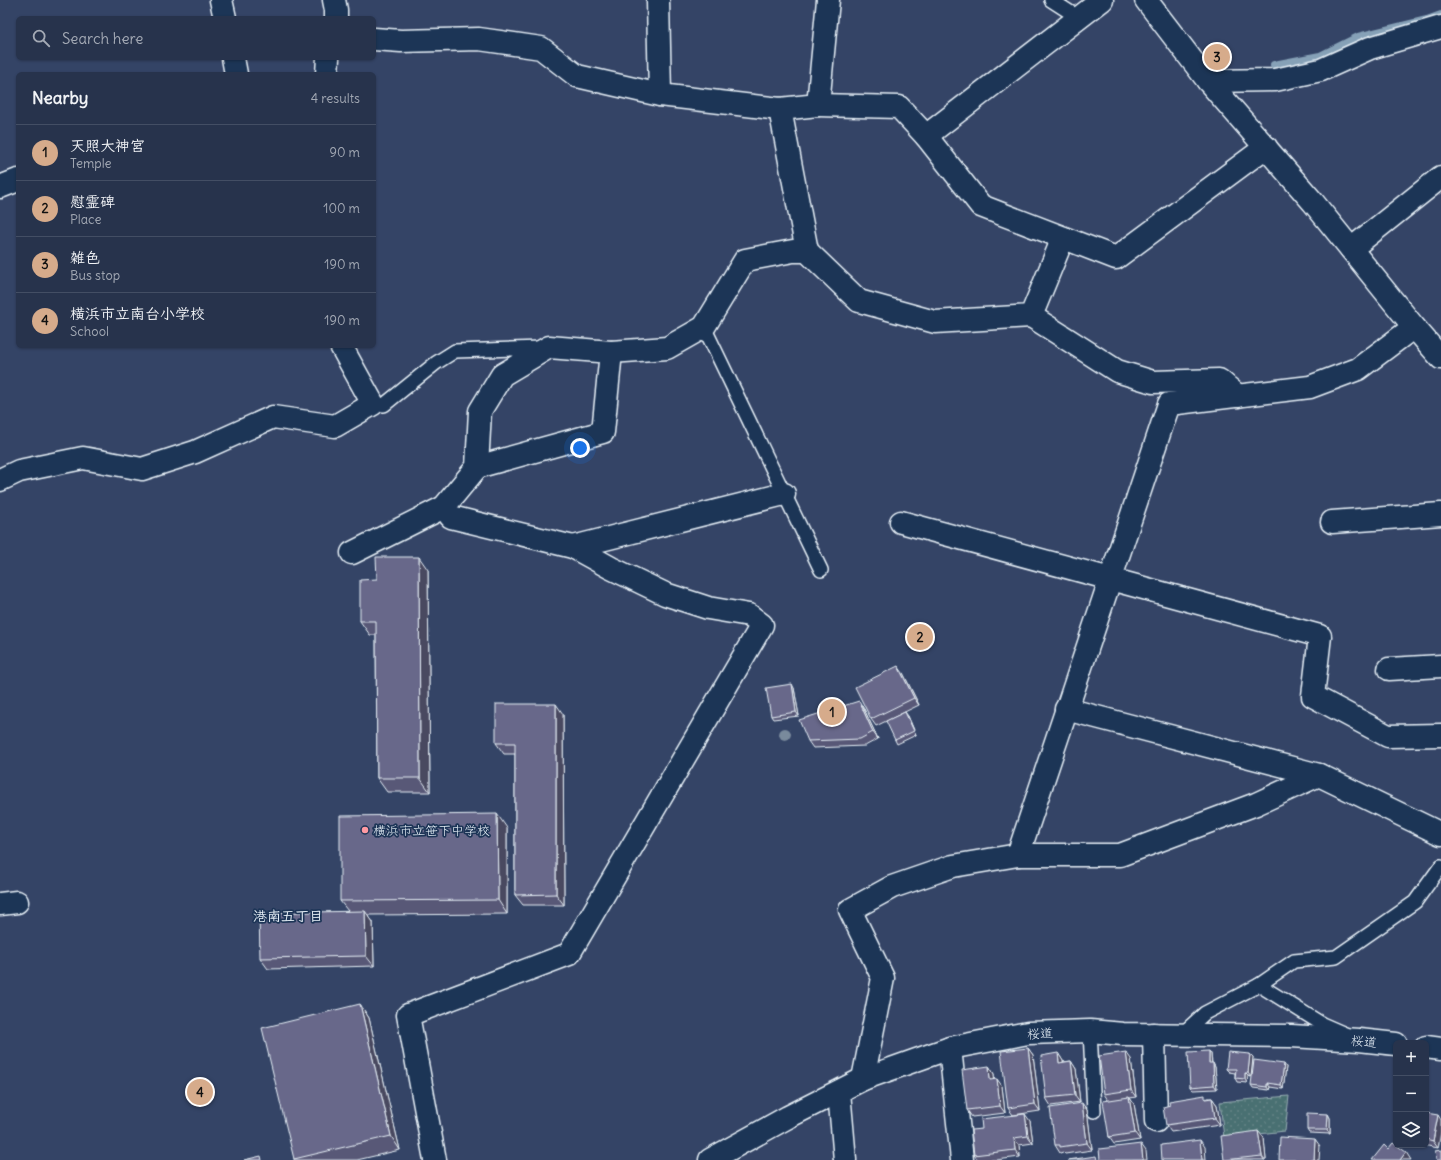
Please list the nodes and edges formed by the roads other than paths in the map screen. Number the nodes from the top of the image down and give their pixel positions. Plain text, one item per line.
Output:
1 (221, 0) edge
2 (334, 0) edge
3 (658, 0) edge
4 (828, 0) edge
5 (1051, 0) edge
6 (1102, 0) edge
7 (1146, 0) edge
8 (225, 16) edge
9 (336, 16) edge
10 (1079, 18) junction
11 (1441, 27) edge
12 (376, 39) edge
13 (233, 60) edge
14 (328, 60) edge
15 (236, 72) edge
16 (327, 72) edge
17 (1208, 81) junction
18 (660, 95) junction
19 (818, 105) junction
20 (780, 109) junction
21 (926, 136) junction
22 (1266, 147) junction
23 (1441, 177) edge
24 (16, 181) edge
25 (0, 187) edge
26 (1063, 238) junction
27 (1351, 249) junction
28 (807, 251) junction
29 (1031, 316) junction
30 (704, 327) junction
31 (1414, 327) junction
32 (549, 347) junction
33 (342, 348) edge
34 (611, 352) junction
35 (1441, 358) edge
36 (1238, 396) junction
37 (372, 404) junction
38 (477, 467) junction
39 (0, 480) edge
40 (784, 494) junction
41 (444, 507) junction
42 (1441, 514) edge
43 (901, 522) dead end
44 (1332, 522) dead end
45 (573, 548) junction
46 (352, 553) dead end
47 (821, 570) dead end
48 (1110, 579) junction
49 (1441, 666) edge
50 (1389, 669) dead end
51 (1066, 709) junction
52 (1441, 734) edge
53 (1318, 775) junction
54 (1441, 834) edge
55 (1018, 856) junction
56 (1441, 866) edge
57 (1259, 985) junction
58 (1090, 1031) junction
59 (1154, 1034) junction
60 (1181, 1034) junction
61 (1359, 1040) junction
62 (1393, 1044) edge
63 (1429, 1047) edge
64 (950, 1048) junction
65 (1441, 1049) edge
66 (863, 1079) junction
67 (839, 1092) junction
68 (1094, 1111) dead end
69 (1156, 1121) dead end
70 (435, 1160) edge
71 (710, 1160) edge
72 (845, 1160) edge
73 (962, 1160) edge

1 - 8 street
2 - 9 street
3 - 18 street
4 - 19 street
5 - 10 lane
6 - 10 street
7 - 17 street
10 - 21 street
11 - 17 street
12 - 18 street
13 - 15 street
14 - 16 street
17 - 22 street
18 - 20 street
19 - 20 street
19 - 21 street
20 - 28 street
21 - 26 street
22 - 26 street
22 - 27 street
23 - 27 street
24 - 25 street
26 - 29 street
27 - 31 street
28 - 29 street
28 - 30 street
29 - 36 street
30 - 34 street
30 - 40 lane
31 - 35 street
31 - 36 street
32 - 34 street
32 - 37 lane
32 - 38 street
33 - 37 street
34 - 38 street
36 - 48 street
37 - 39 street
38 - 41 street
40 - 45 street
40 - 47 lane
41 - 45 street
41 - 46 street
42 - 44 street
43 - 48 street
45 - 70 street
48 - 51 street
48 - 52 street
49 - 50 street
51 - 53 street
51 - 55 street
53 - 54 street
53 - 55 street
55 - 66 street
56 - 57 lane
57 - 60 lane
57 - 61 lane
58 - 59 street, 桜道
58 - 64 street, 桜道
58 - 68 lane
59 - 60 street, 桜道
59 - 69 street
60 - 61 street, 桜道
61 - 62 street, 桜道
63 - 65 street
64 - 66 street, 桜道
64 - 73 street
66 - 67 street, 桜道
67 - 71 street, 桜道
67 - 72 street

